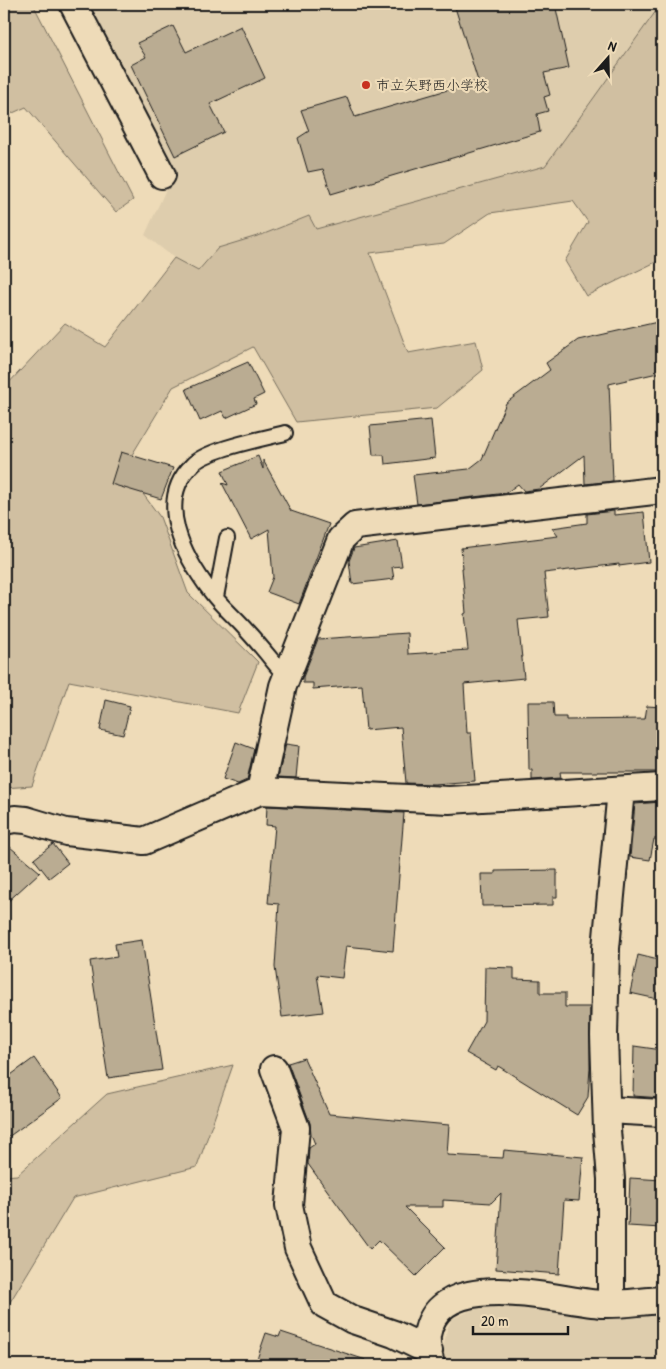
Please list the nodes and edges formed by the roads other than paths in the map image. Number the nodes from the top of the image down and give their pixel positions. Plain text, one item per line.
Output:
1 (73, 4) edge
2 (162, 175) dead end
3 (285, 433) dead end
4 (662, 490) edge
5 (227, 538) dead end
6 (216, 597) junction
7 (286, 677) junction
8 (662, 787) edge
9 (621, 790) junction
10 (260, 791) junction
11 (4, 821) edge
12 (274, 1069) dead end
13 (607, 1110) junction
14 (662, 1113) edge
15 (662, 1300) edge
16 (611, 1303) junction
17 (430, 1358) edge

1 - 2 street
3 - 6 lane
4 - 7 street
5 - 6 lane
6 - 7 lane
7 - 10 street
8 - 9 street
9 - 10 street
9 - 13 street
10 - 11 street
12 - 17 street
13 - 14 street
13 - 16 street
15 - 16 street
16 - 17 street

